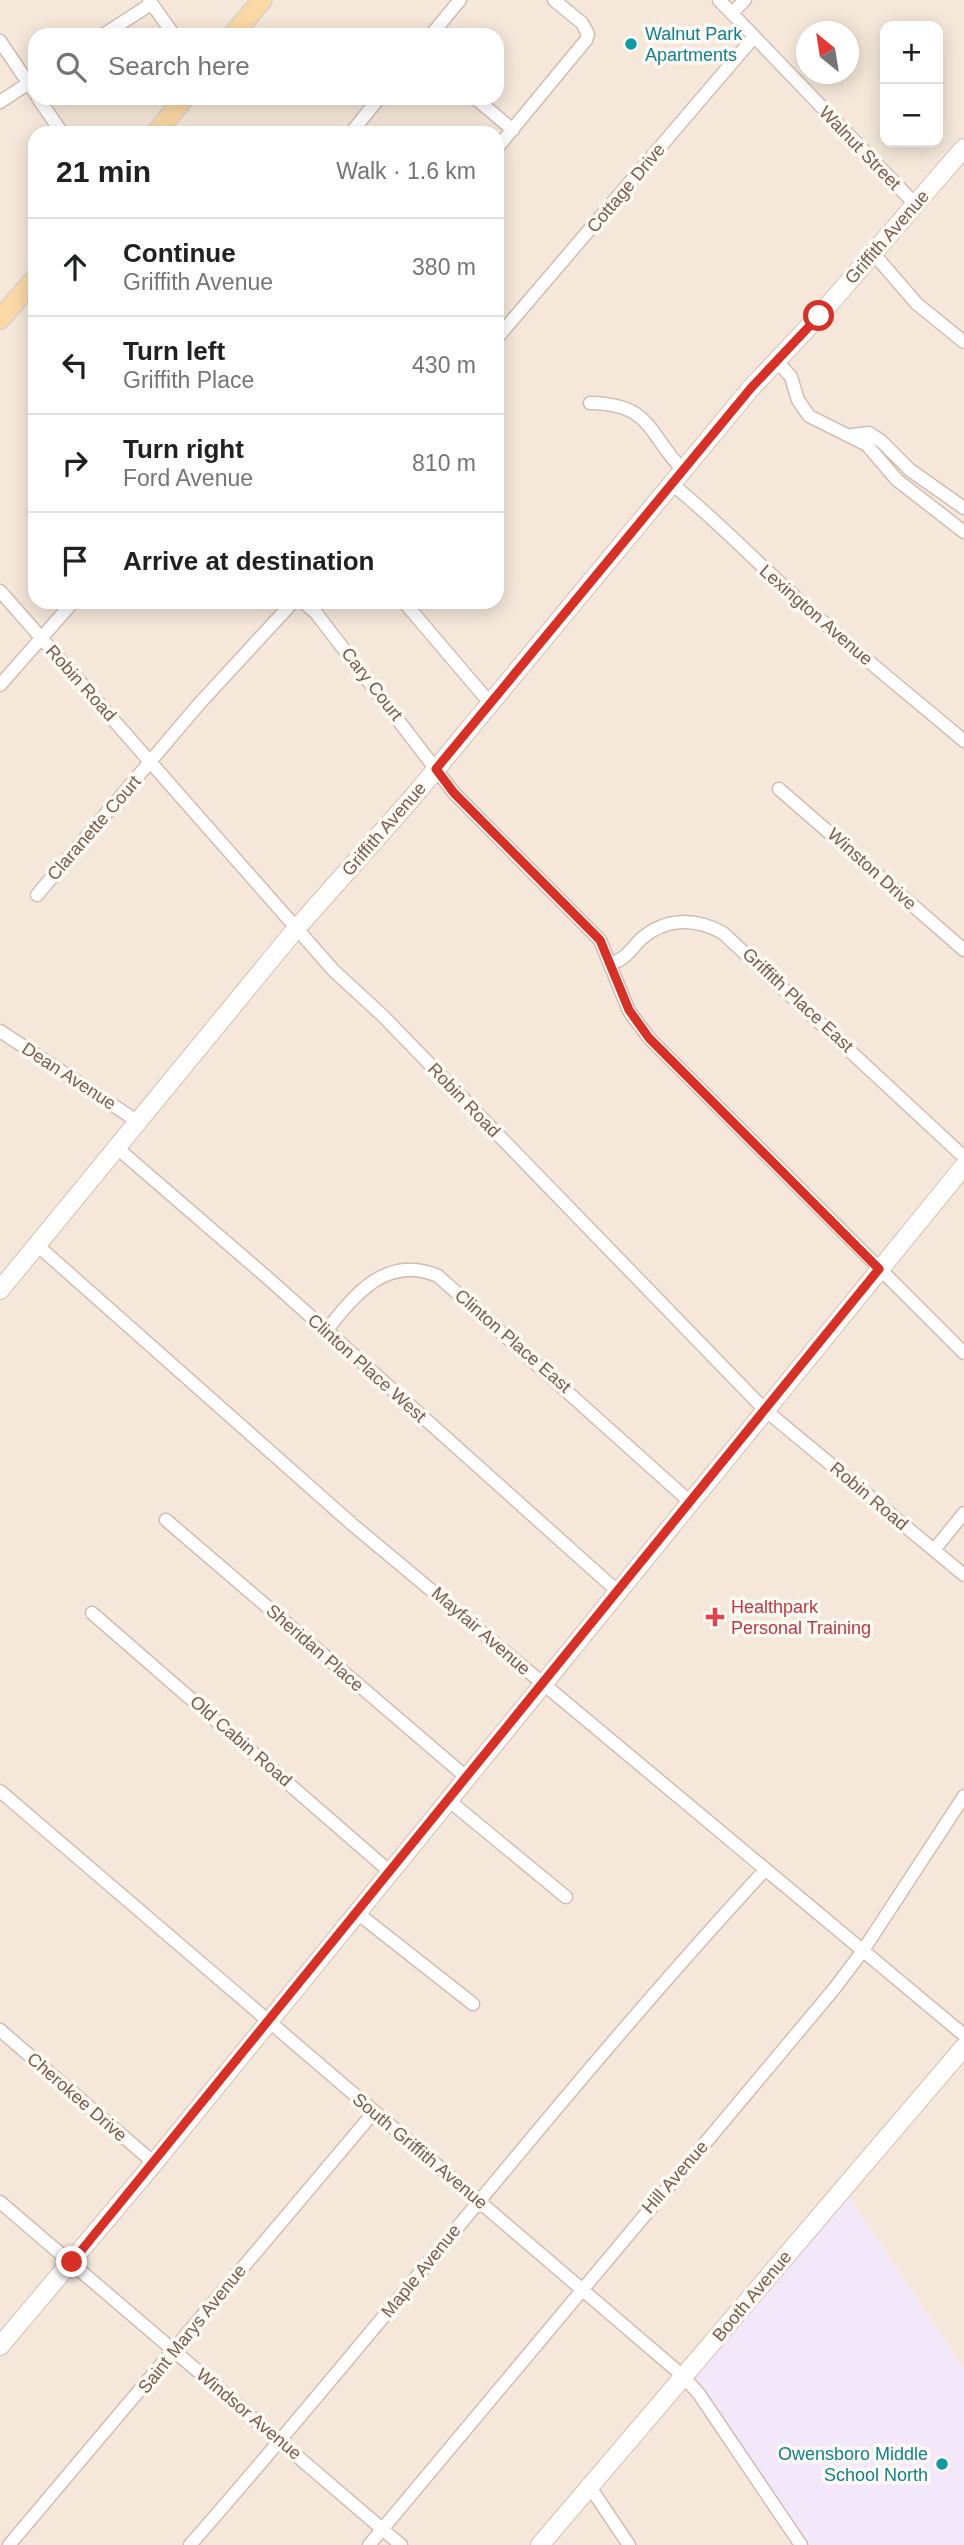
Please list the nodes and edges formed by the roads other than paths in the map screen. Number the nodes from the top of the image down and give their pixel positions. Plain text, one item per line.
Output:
1 (262, 0) edge
2 (460, 0) edge
3 (554, 0) edge
4 (719, 0) edge
5 (745, 0) edge
6 (150, 2) edge
7 (732, 13) junction
8 (113, 28) edge
9 (169, 28) edge
10 (239, 28) edge
11 (437, 28) edge
12 (754, 37) junction
13 (0, 41) edge
14 (28, 78) edge
15 (28, 88) edge
16 (0, 102) edge
17 (43, 105) edge
18 (178, 105) edge
19 (373, 105) edge
20 (483, 105) edge
21 (57, 126) edge
22 (162, 126) edge
23 (357, 126) edge
24 (513, 130) junction
25 (504, 140) edge
26 (964, 148) edge
27 (915, 204) junction
28 (873, 253) junction
29 (28, 286) edge
30 (1, 314) edge
31 (504, 330) edge
32 (964, 342) edge
33 (777, 361) junction
34 (590, 404) dead end
35 (852, 435) junction
36 (678, 478) junction
37 (964, 508) edge
38 (964, 532) edge
39 (0, 591) edge
40 (68, 609) edge
41 (287, 609) edge
42 (311, 609) edge
43 (410, 609) edge
44 (41, 639) junction
45 (0, 685) edge
46 (489, 702) junction
47 (964, 741) edge
48 (151, 762) junction
49 (436, 769) junction
50 (779, 789) dead end
51 (37, 895) dead end
52 (295, 930) junction
53 (964, 950) edge
54 (612, 963) junction
55 (0, 1031) edge
56 (137, 1121) junction
57 (116, 1147) junction
58 (964, 1157) edge
59 (964, 1166) edge
60 (37, 1245) junction
61 (879, 1269) junction
62 (0, 1290) edge
63 (326, 1331) junction
64 (964, 1353) edge
65 (764, 1409) junction
66 (689, 1501) junction
67 (964, 1513) edge
68 (166, 1520) dead end
69 (934, 1550) junction
70 (964, 1575) edge
71 (616, 1590) junction
72 (92, 1613) dead end
73 (542, 1683) junction
74 (465, 1776) junction
75 (0, 1791) edge
76 (964, 1796) edge
77 (447, 1799) junction
78 (389, 1871) junction
79 (764, 1871) junction
80 (566, 1897) dead end
81 (356, 1912) junction
82 (862, 1952) junction
83 (473, 2004) dead end
84 (269, 2021) junction
85 (0, 2030) edge
86 (964, 2035) edge
87 (964, 2047) edge
88 (374, 2112) junction
89 (154, 2163) junction
90 (478, 2200) junction
91 (0, 2202) edge
92 (72, 2262) junction
93 (582, 2289) junction
94 (0, 2346) edge
95 (175, 2351) junction
96 (683, 2376) junction
97 (281, 2441) junction
98 (590, 2487) junction
99 (382, 2529) junction
100 (9, 2545) edge
101 (190, 2545) edge
102 (369, 2545) edge
103 (401, 2545) edge
104 (540, 2545) edge
105 (629, 2545) edge
106 (801, 2545) edge

1 - 10 main road
2 - 11 street
3 - 24 street
4 - 7 street, Walnut Street
5 - 7 street
6 - 8 street
6 - 9 street
7 - 12 street, Walnut Street
12 - 27 street, Walnut Street
12 - 31 street, Cottage Drive
13 - 14 street
15 - 16 street
17 - 21 street
18 - 22 main road
19 - 23 street
20 - 24 street
24 - 25 street
26 - 27 street, Griffith Avenue
27 - 28 street, Griffith Avenue
28 - 32 street
28 - 33 street, Griffith Avenue
29 - 30 main road
33 - 35 street
33 - 36 street, Griffith Avenue
34 - 36 street, Lexington Avenue
35 - 37 street
35 - 38 street
36 - 46 street, Griffith Avenue
36 - 47 street, Lexington Avenue
39 - 44 street, Robin Road
40 - 44 street
41 - 48 street
42 - 49 street, Cary Court
43 - 46 street
44 - 45 street
44 - 48 street, Robin Road
46 - 49 street, Griffith Avenue
48 - 51 street, Claranette Court
48 - 52 street, Robin Road
49 - 52 street, Griffith Avenue
49 - 54 street, Cary Court
50 - 53 street, Winston Drive
52 - 56 street, Griffith Avenue
52 - 65 street, Robin Road
54 - 58 street, Griffith Place East
54 - 61 street, Cary Court
55 - 56 street, Dean Avenue
56 - 57 street, Griffith Avenue
57 - 60 street, Griffith Avenue
57 - 63 street, Clinton Place West
59 - 61 street
60 - 62 street, Griffith Avenue
60 - 73 street, Mayfair Avenue
61 - 64 street, Cary Court
61 - 65 street
63 - 66 street, Clinton Place East
63 - 71 street, Clinton Place West
65 - 66 street
65 - 69 street, Robin Road
66 - 71 street
67 - 69 street
68 - 74 street, Sheridan Place
69 - 70 street, Robin Road
71 - 73 street
72 - 78 street, Old Cabin Road
73 - 74 street
73 - 79 street, Mayfair Avenue
74 - 77 street
75 - 84 street, South Griffith Avenue
76 - 82 street, Hill Avenue
77 - 78 street
77 - 80 street
78 - 81 street
79 - 82 street, Mayfair Avenue
79 - 90 street, Maple Avenue
81 - 83 street
81 - 84 street
82 - 86 street, Mayfair Avenue
82 - 93 street, Hill Avenue
84 - 88 street, South Griffith Avenue
84 - 89 street
85 - 89 street, Cherokee Drive
87 - 96 street, Booth Avenue
88 - 90 street, South Griffith Avenue
88 - 95 street, Saint Marys Avenue
89 - 92 street
90 - 93 street, South Griffith Avenue
90 - 97 street, Maple Avenue
91 - 92 street, Windsor Avenue
92 - 94 street
92 - 95 street, Windsor Avenue
93 - 96 street, South Griffith Avenue
93 - 99 street, Hill Avenue
95 - 97 street, Windsor Avenue
95 - 100 street, Saint Marys Avenue
96 - 98 street, Booth Avenue
96 - 106 street, South Griffith Avenue
97 - 99 street, Windsor Avenue
97 - 101 street, Maple Avenue
98 - 104 street, Booth Avenue
98 - 105 street
99 - 102 street, Hill Avenue
99 - 103 street, Windsor Avenue

